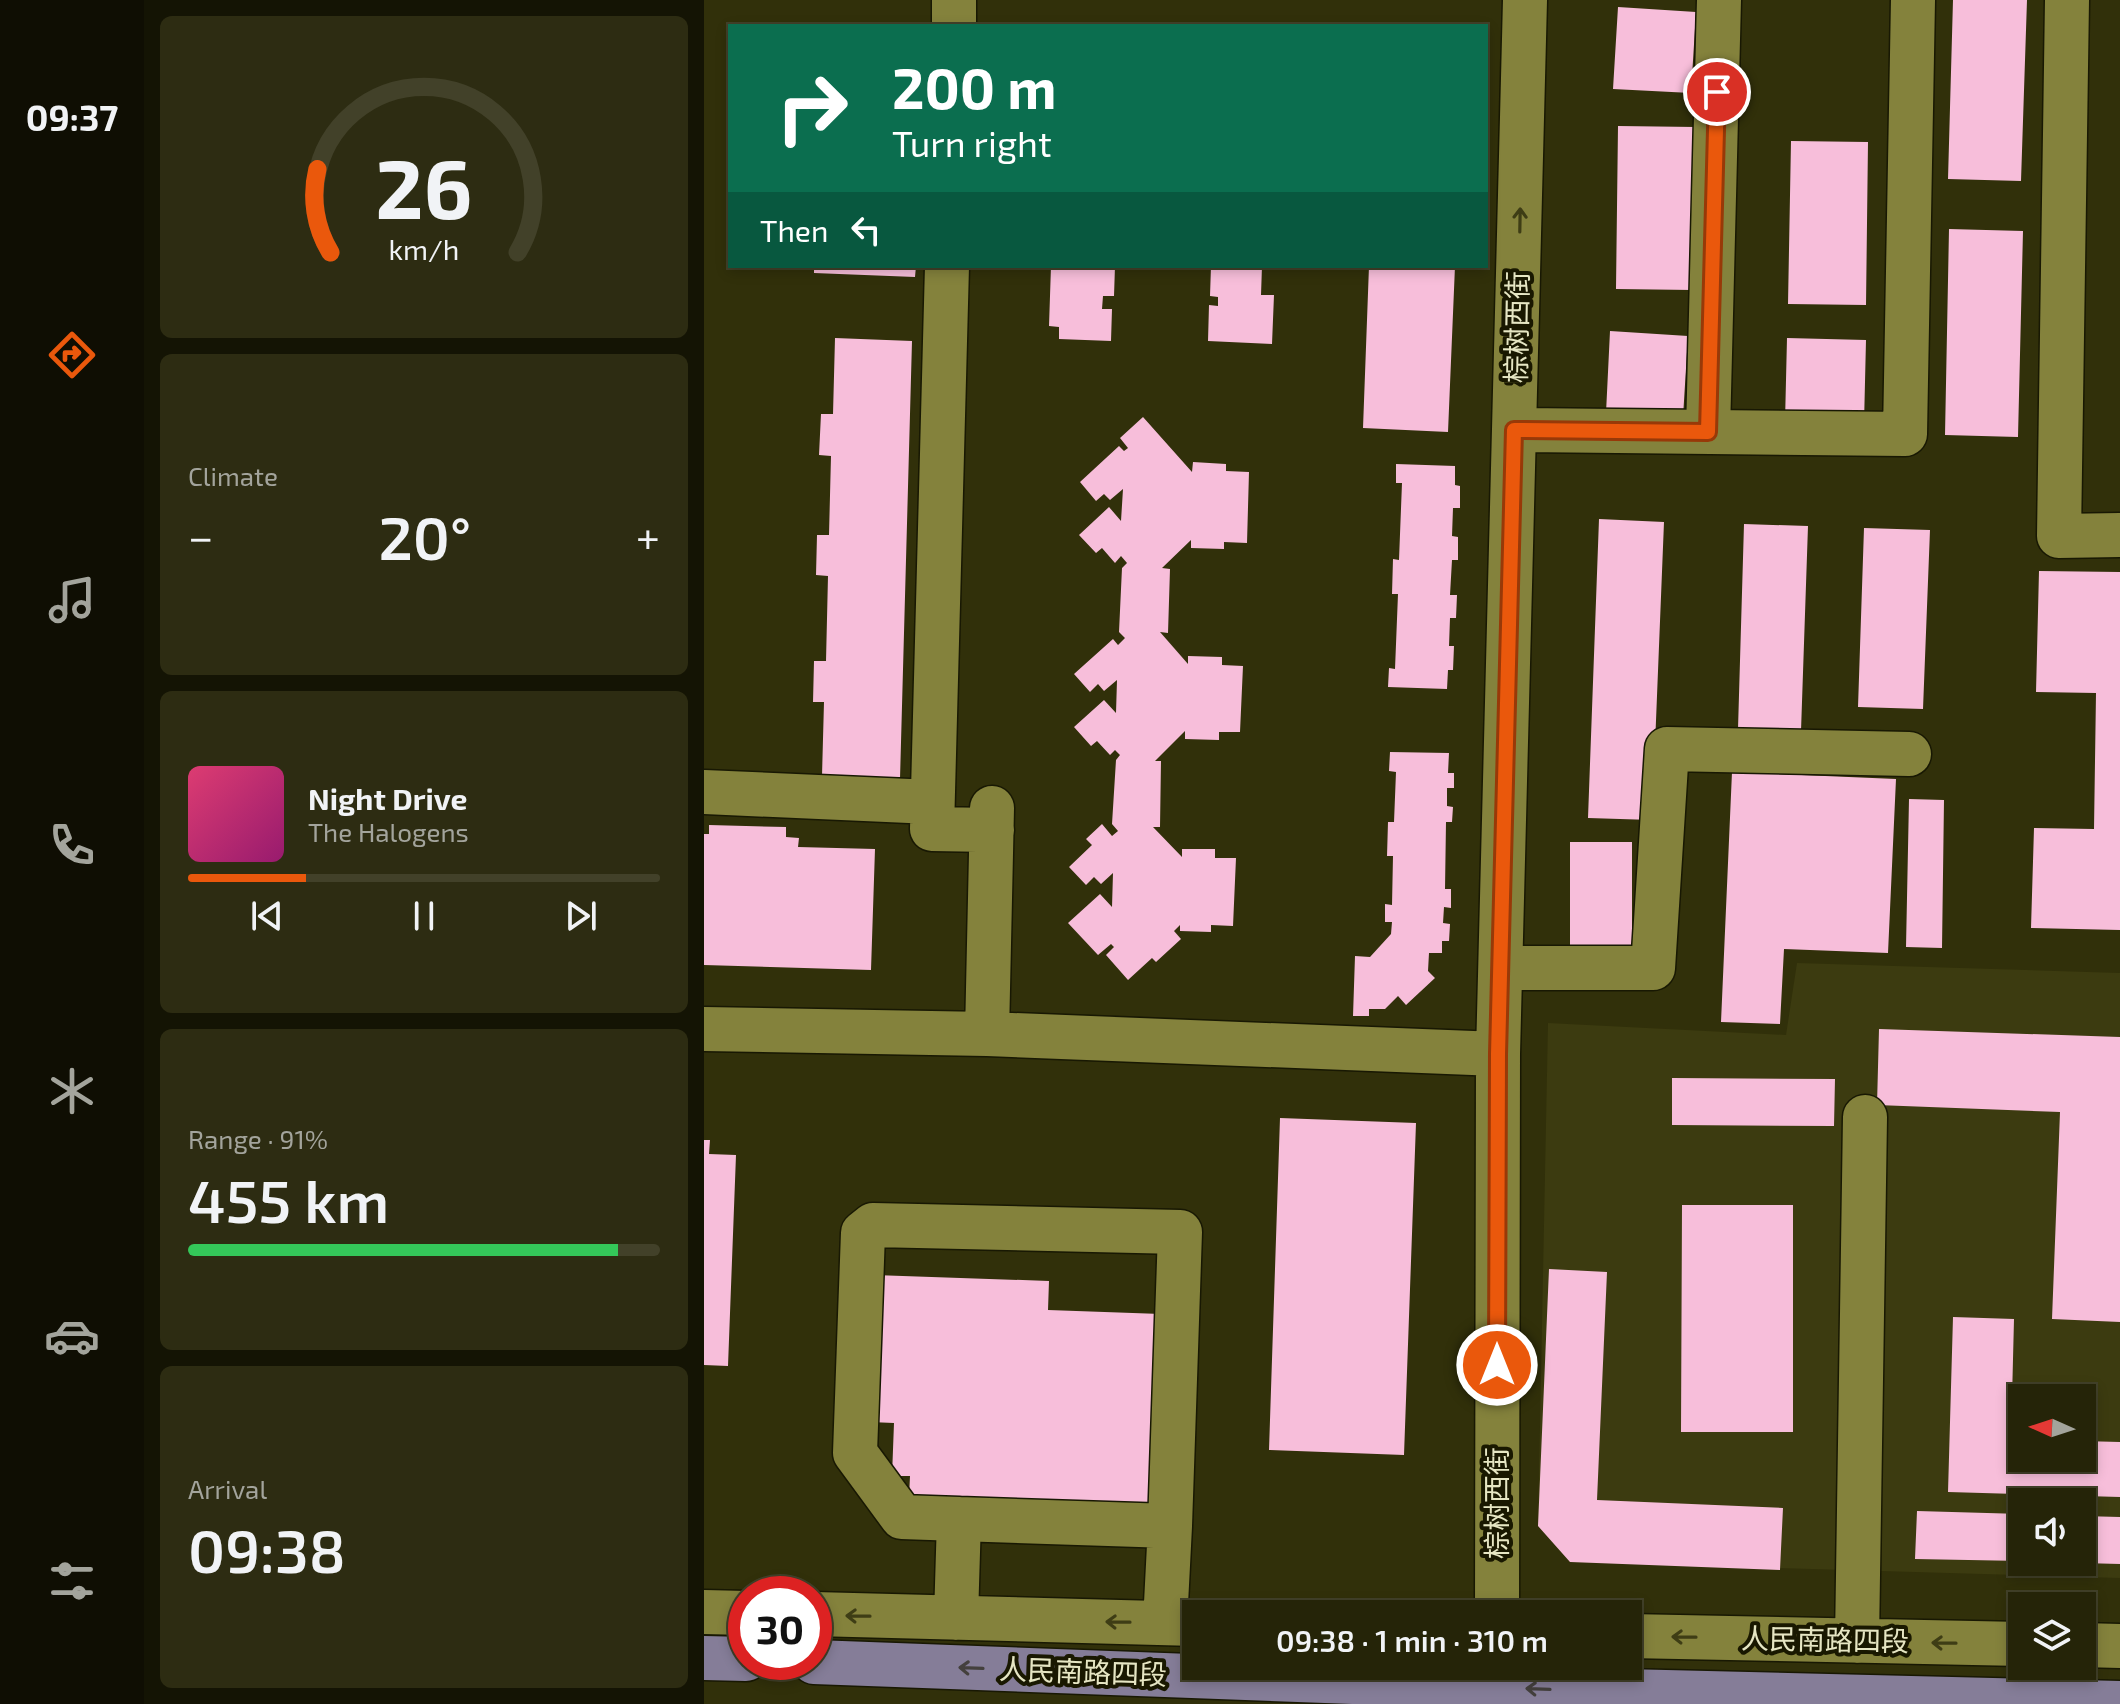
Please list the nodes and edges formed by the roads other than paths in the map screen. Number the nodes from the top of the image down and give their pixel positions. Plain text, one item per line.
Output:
1 (954, 0) edge
2 (1525, 0) edge
3 (1719, 0) edge
4 (1913, 0) edge
5 (2067, 0) edge
6 (954, 24) edge
7 (1505, 53) edge
8 (947, 268) edge
9 (1514, 430) junction
10 (1708, 432) junction
11 (2120, 535) edge
12 (1909, 754) dead end
13 (704, 792) edge
14 (932, 802) junction
15 (1501, 968) junction
16 (704, 1029) edge
17 (987, 1034) junction
18 (1498, 1054) junction
19 (1865, 1117) dead end
20 (959, 1519) junction
21 (1170, 1526) junction
22 (1497, 1600) edge
23 (704, 1612) edge
24 (728, 1613) edge
25 (832, 1615) edge
26 (956, 1618) junction
27 (1180, 1624) edge
28 (1642, 1636) edge
29 (1857, 1641) junction
30 (2008, 1644) edge
31 (2096, 1645) edge
32 (2120, 1646) edge
33 (704, 1658) edge
34 (728, 1659) edge
35 (832, 1663) edge
36 (2120, 1703) edge

1 - 6 street
2 - 7 street, 棕树西街
3 - 10 street
4 - 10 street
5 - 11 street
9 -> 7 street, 棕树西街
8 - 14 street
9 - 10 street
9 - 15 street, 棕树西街
12 - 15 street
13 - 14 street
14 - 17 street
15 - 18 street, 棕树西街
16 - 17 street
17 - 18 street
18 - 22 street, 棕树西街
19 - 29 street
20 - 21 street
20 - 21 street
20 - 26 street
21 - 27 street
23 - 24 street
26 -> 25 street, 人民南路四段
27 -> 26 street, 人民南路四段
29 -> 28 street, 人民南路四段
30 -> 29 street, 人民南路四段
31 - 32 street
33 - 34 main road
36 -> 35 main road, 人民南路四段

